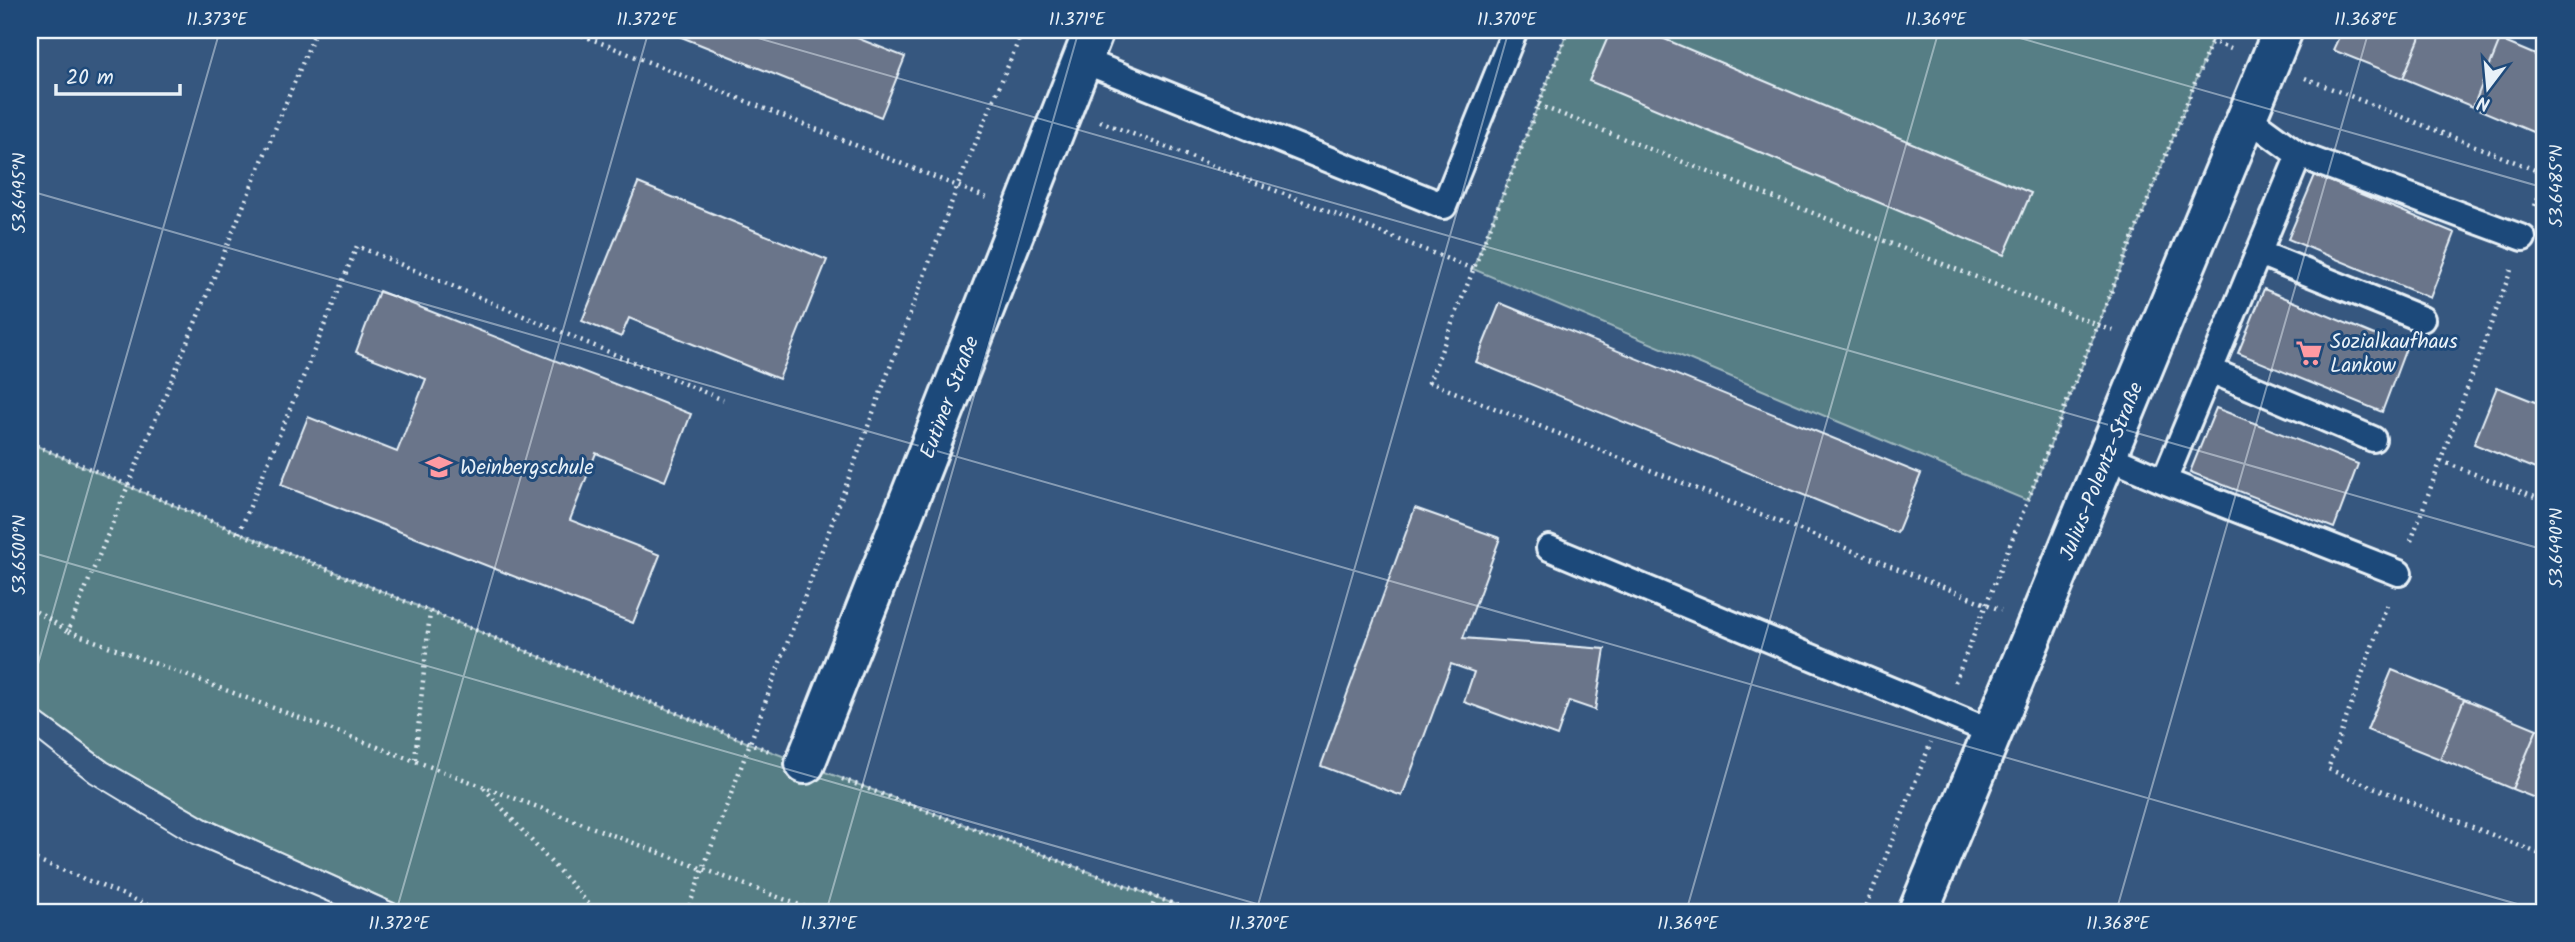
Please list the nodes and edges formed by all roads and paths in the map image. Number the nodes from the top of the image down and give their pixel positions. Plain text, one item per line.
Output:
1 (316, 30) edge
2 (569, 30) edge
3 (1023, 30) edge
4 (1515, 30) edge
5 (1569, 30) edge
6 (2184, 30) edge
7 (2216, 30) edge
8 (2283, 30) edge
9 (2211, 41) junction
10 (1088, 45) edge
11 (2269, 64) junction
12 (1538, 105) junction
13 (1064, 107) junction
14 (2247, 117) junction
15 (2299, 155) junction
16 (2545, 176) edge
17 (958, 185) junction
18 (1021, 213) junction
19 (2523, 239) junction
20 (2259, 253) junction
21 (1473, 269) junction
22 (2423, 319) dead end
23 (2098, 326) junction
24 (2152, 346) junction
25 (2210, 370) junction
26 (723, 400) dead end
27 (2373, 439) dead end
28 (30, 443) edge
29 (2107, 456) junction
30 (2441, 461) junction
31 (2164, 481) junction
32 (127, 486) junction
33 (2545, 502) edge
34 (239, 533) junction
35 (1549, 548) dead end
36 (2399, 573) junction
37 (1986, 605) junction
38 (30, 608) edge
39 (430, 612) junction
40 (2038, 625) junction
41 (68, 631) junction
42 (1944, 712) junction
43 (1992, 732) junction
44 (751, 744) junction
45 (415, 759) junction
46 (805, 764) junction
47 (482, 786) junction
48 (2545, 856) edge
49 (30, 857) edge
50 (704, 868) junction
51 (1156, 898) junction
52 (166, 912) edge
53 (596, 912) edge
54 (687, 912) edge
55 (818, 912) edge
56 (1150, 912) edge
57 (1195, 912) edge
58 (1864, 912) edge
59 (1918, 912) edge

1 - 32 path
2 - 17 path
3 - 17 path
4 - 10 lane
5 - 12 path
6 - 9 path
7 - 9 path
8 - 11 street, Julius-Polentz-Straße
9 - 11 path
9 - 23 path
10 - 13 street, Eutiner Straße
11 - 14 street, Julius-Polentz-Straße
11 - 16 path
12 - 21 path
12 - 23 path
13 - 18 street, Eutiner Straße
13 - 21 path
14 - 15 lane
14 - 24 street, Julius-Polentz-Straße
15 - 19 lane
15 - 20 lane
16 - 19 path
17 - 18 path
17 - 44 path
18 - 46 street, Eutiner Straße
19 - 30 path
20 - 22 lane
20 - 25 lane
21 - 37 path
23 - 24 path
23 - 37 path
24 - 29 street, Julius-Polentz-Straße
25 - 27 lane
25 - 31 lane
26 - 34 path
28 - 32 path
29 - 31 lane
29 - 40 street, Julius-Polentz-Straße
30 - 33 path
30 - 36 path
31 - 36 lane
32 - 34 path
32 - 41 path
34 - 39 path
35 - 42 lane
36 - 48 path
37 - 40 path
37 - 42 path
38 - 41 path
39 - 44 path
39 - 45 path
40 - 43 street, Julius-Polentz-Straße
41 - 45 path
42 - 43 lane
42 - 58 path
43 - 59 street, Julius-Polentz-Straße
44 - 46 path
44 - 50 path
45 - 47 path
46 - 51 path
47 - 50 path
47 - 53 path
49 - 52 path
50 - 54 path
50 - 55 path
51 - 56 path
51 - 57 path

